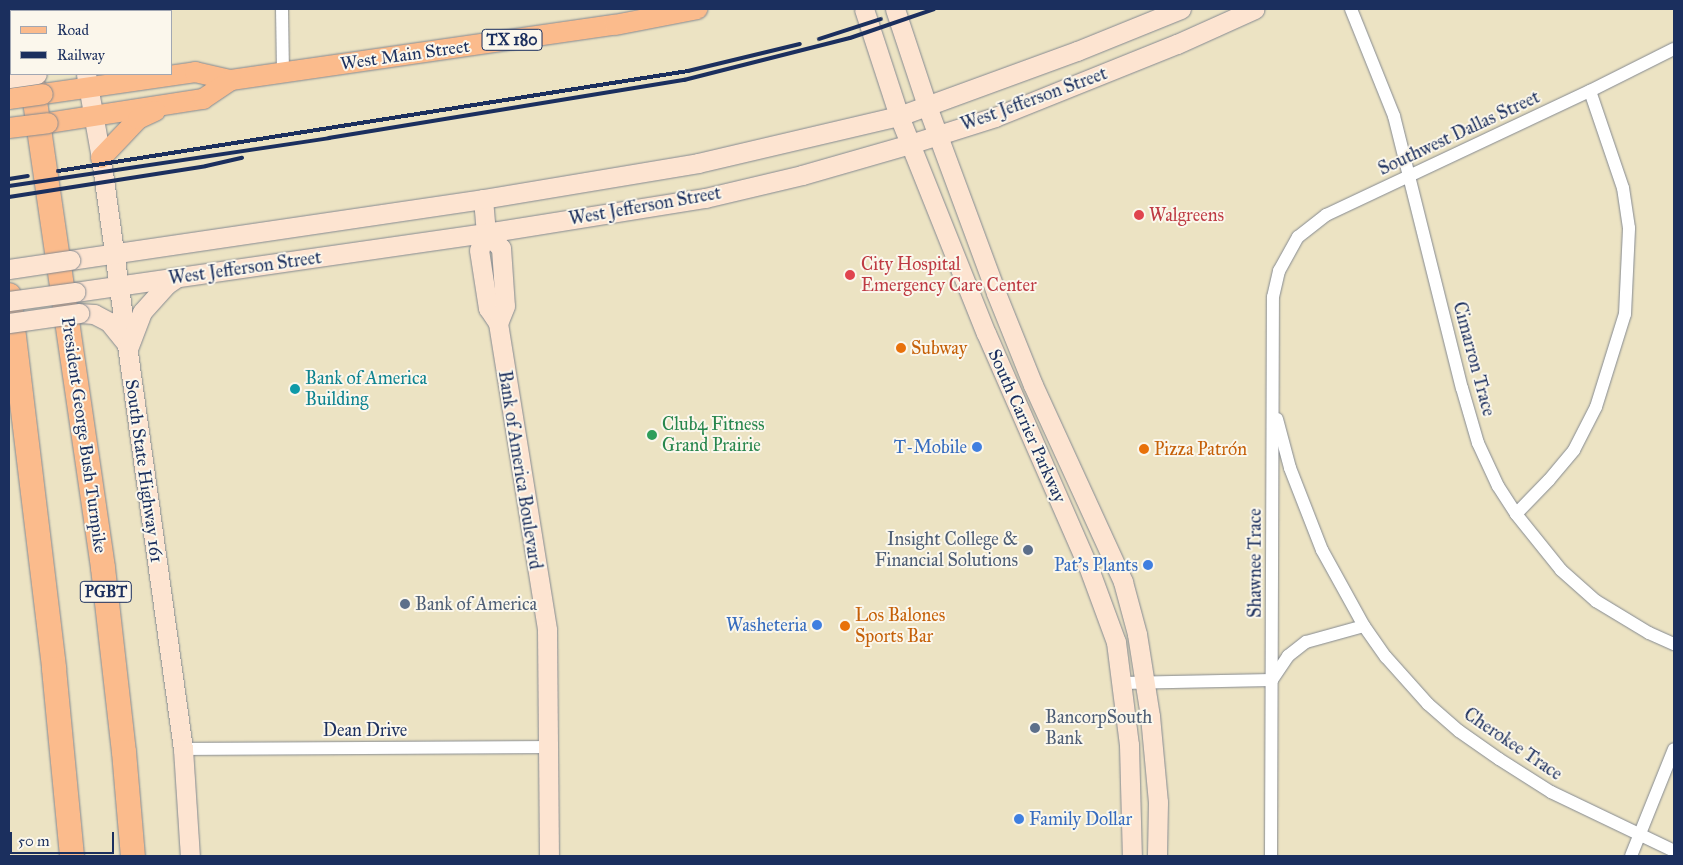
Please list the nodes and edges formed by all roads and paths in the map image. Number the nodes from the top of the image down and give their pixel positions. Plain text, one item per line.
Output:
1 (282, 9) edge
2 (697, 9) edge
3 (864, 9) edge
4 (894, 9) edge
5 (1181, 9) edge
6 (1255, 9) edge
7 (1352, 9) edge
8 (1674, 49) edge
9 (283, 72) junction
10 (172, 74) edge
11 (30, 75) edge
12 (155, 75) edge
13 (128, 77) edge
14 (9, 78) edge
15 (87, 80) edge
16 (231, 80) junction
17 (37, 84) edge
18 (1590, 91) junction
19 (9, 99) edge
20 (168, 104) junction
21 (927, 106) junction
22 (94, 116) junction
23 (899, 116) junction
24 (9, 128) edge
25 (939, 134) junction
26 (910, 144) junction
27 (101, 158) junction
28 (1409, 175) junction
29 (483, 199) junction
30 (486, 233) junction
31 (114, 254) junction
32 (9, 268) edge
33 (1279, 271) joint
34 (176, 278) junction
35 (119, 286) junction
36 (9, 295) edge
37 (9, 301) edge
38 (9, 323) edge
39 (127, 348) junction
40 (1273, 403) junction
41 (1516, 514) junction
42 (1364, 626) junction
43 (1674, 644) edge
44 (1272, 680) junction
45 (1145, 682) junction
46 (1122, 683) junction
47 (548, 747) junction
48 (183, 749) junction
49 (1674, 749) edge
50 (1640, 835) junction
51 (1674, 851) edge
52 (72, 856) edge
53 (133, 856) edge
54 (190, 856) edge
55 (549, 856) edge
56 (1132, 856) edge
57 (1157, 856) edge
58 (1271, 856) edge
59 (1631, 856) edge

1 - 9 street
2 - 9 main road, West Main Street / TX 180
3 - 23 main road, South Carrier Parkway
4 - 21 main road, South Carrier Parkway
5 - 21 main road, West Jefferson Street
6 - 25 main road, West Jefferson Street
7 - 28 street, Cimarron Trace
8 - 18 street, Southwest Dallas Street
9 - 16 main road, West Main Street / TX 180
10 - 16 main road, West Main Street / TX 180
11 - 14 main road, bridge
12 - 13 main road, West Main Street / TX 180
13 - 15 main road, West Main Street / TX 180
15 - 17 main road, West Main Street / TX 180
15 - 22 main road, South State Highway 161
16 - 20 main road, West Main Street / TX 180
17 - 19 main road, West Main Street / TX 180, bridge
17 - 53 highway, President George Bush Turnpike / PGBT
18 - 28 street, Southwest Dallas Street
18 - 41 street
20 - 22 main road, West Main Street / TX 180
20 - 27 main road
21 - 23 main road, West Jefferson Street
21 - 25 main road, South Carrier Parkway
22 - 24 main road, West Main Street / TX 180, bridge
22 - 27 main road, South State Highway 161
23 - 26 main road, South Carrier Parkway
23 - 29 main road, West Jefferson Street
25 - 26 main road, West Jefferson Street
25 - 45 main road, South Carrier Parkway
26 - 30 main road, West Jefferson Street
26 - 46 main road, South Carrier Parkway
27 - 31 main road, South State Highway 161
28 - 33 street, Southwest Dallas Street
28 - 41 street, Cimarron Trace
29 - 30 main road
29 - 31 main road, West Jefferson Street
30 - 34 main road, West Jefferson Street
30 - 47 main road, Bank of America Boulevard
31 - 32 main road, West Jefferson Street, bridge
31 - 35 main road, South State Highway 161
33 - 40 street, Shawnee Trace
34 - 35 main road, West Jefferson Street
34 - 39 main road
35 - 37 main road, West Jefferson Street, bridge
35 - 39 main road, South State Highway 161
36 - 52 highway
38 - 39 main road, bridge
39 - 48 main road, South State Highway 161
40 - 42 street, Cherokee Trace
40 - 44 street, Shawnee Trace
41 - 43 street, Cimarron Trace
42 - 44 street
42 - 50 street, Cherokee Trace
44 - 45 street
44 - 58 street, Shawnee Trace
45 - 46 street
45 - 57 main road, South Carrier Parkway
46 - 56 main road, South Carrier Parkway
47 - 48 street, Dean Drive
47 - 55 main road, Bank of America Boulevard
48 - 54 main road, South State Highway 161
49 - 50 street
50 - 51 street, Cherokee Trace
50 - 59 street

